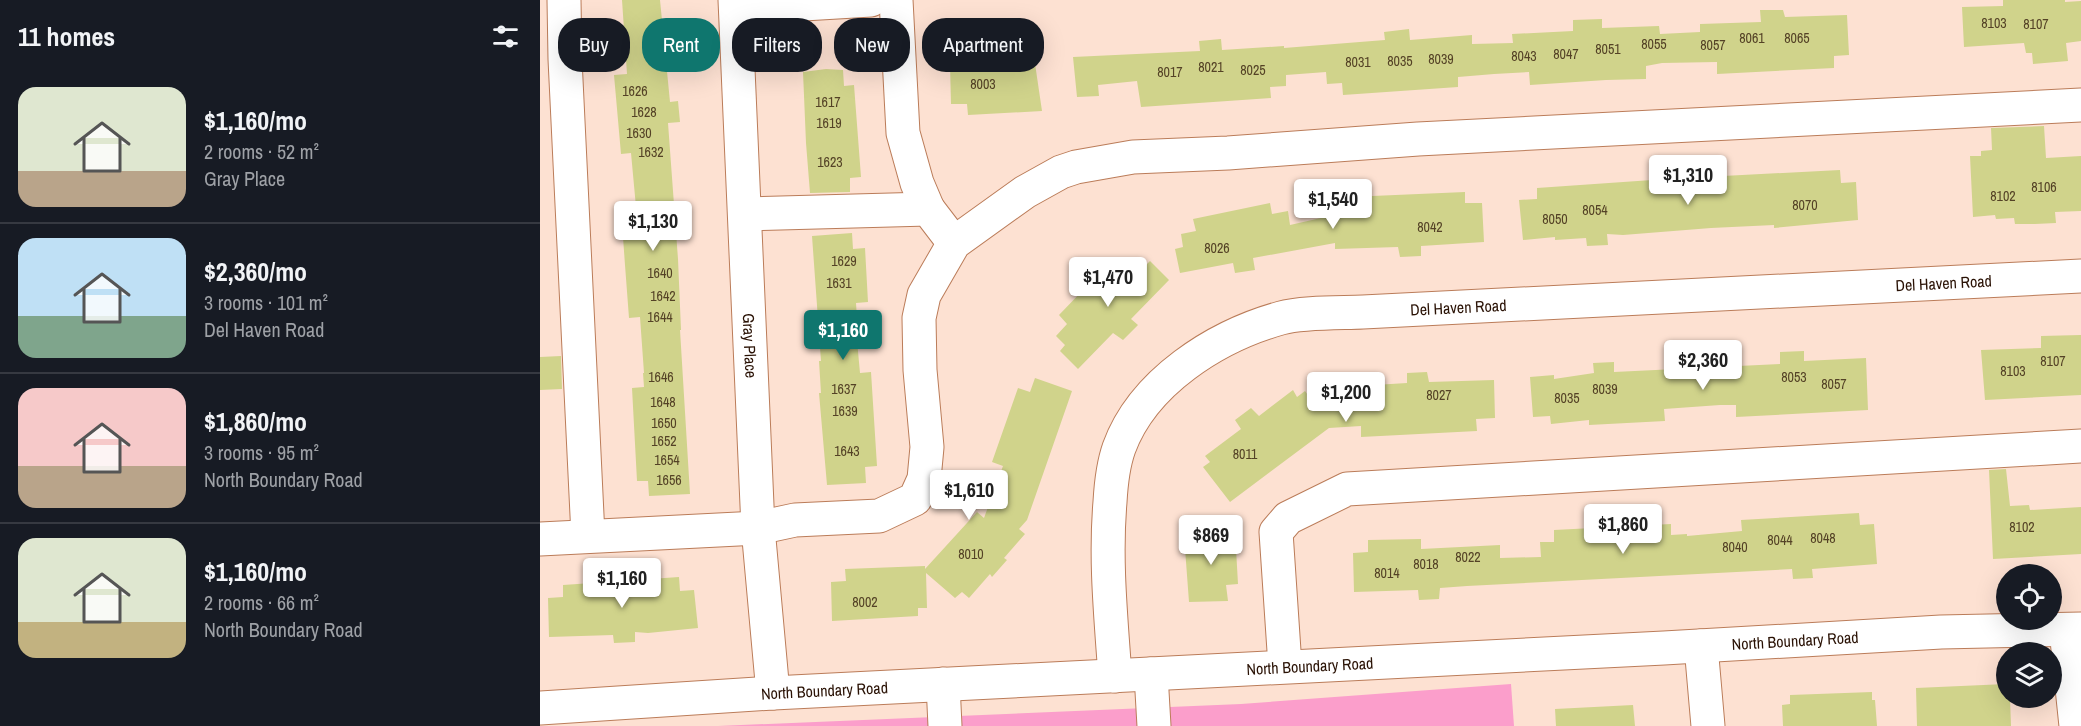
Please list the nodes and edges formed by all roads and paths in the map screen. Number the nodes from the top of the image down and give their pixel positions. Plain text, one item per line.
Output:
1 (564, 0) edge
2 (871, 0) edge
3 (896, 0) edge
4 (735, 4) edge
5 (2081, 105) edge
6 (928, 209) junction
7 (745, 214) junction
8 (954, 243) junction
9 (2081, 276) edge
10 (2081, 446) edge
11 (758, 528) junction
12 (588, 536) junction
13 (540, 539) edge
14 (2074, 629) edge
15 (1701, 646) junction
16 (1285, 666) junction
17 (1150, 674) junction
18 (1114, 676) junction
19 (943, 684) junction
20 (772, 693) junction
21 (540, 708) edge
22 (697, 712) edge
23 (945, 726) edge
24 (1154, 726) edge
25 (1708, 726) edge
26 (2076, 726) edge

1 - 12 street
2 - 4 street
3 - 6 street
4 - 7 street, Gray Place
5 - 8 street
6 - 7 street
6 - 8 street
7 - 11 street, Gray Place
8 - 11 street
9 - 18 street, Del Haven Road
10 - 16 street
11 - 12 street
11 - 20 street, Gray Place
12 - 13 street
14 - 15 street, North Boundary Road
14 - 26 street
15 - 16 street, North Boundary Road
15 - 25 street
16 - 17 street, North Boundary Road
17 - 18 street, North Boundary Road
17 - 24 street
18 - 19 street, North Boundary Road
19 - 20 street, North Boundary Road
19 - 23 street
20 - 22 street, North Boundary Road
21 - 22 street, North Boundary Road

